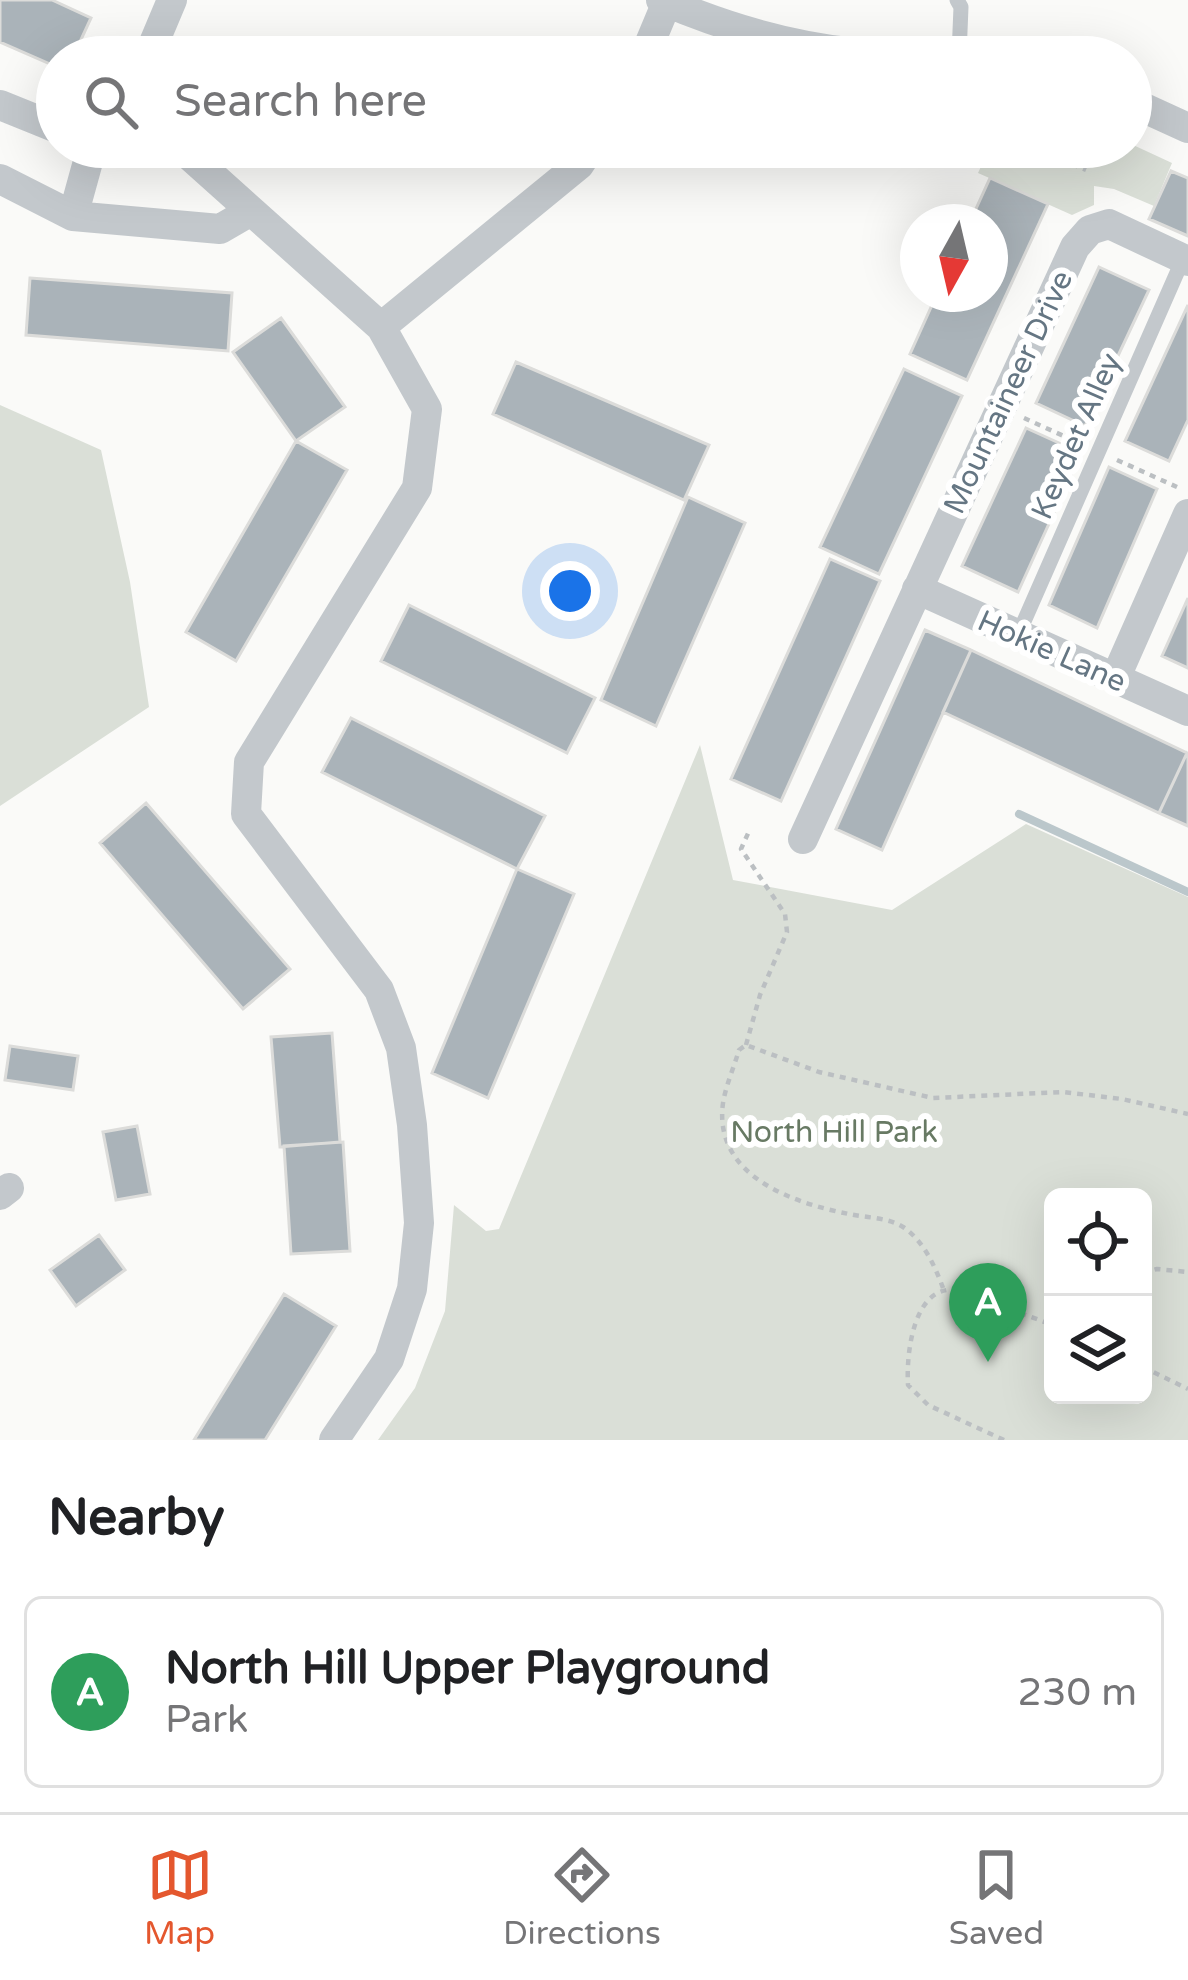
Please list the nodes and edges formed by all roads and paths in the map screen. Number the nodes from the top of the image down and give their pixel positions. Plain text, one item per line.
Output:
1 (172, 0) edge
2 (957, 0) edge
3 (664, 1) edge
4 (157, 36) edge
5 (652, 36) edge
6 (758, 36) edge
7 (960, 36) edge
8 (0, 105) edge
9 (1152, 112) edge
10 (36, 120) edge
11 (1188, 128) edge
12 (86, 168) edge
13 (203, 168) edge
14 (575, 168) edge
15 (1082, 168) edge
16 (1086, 170) dead end
17 (0, 179) edge
18 (251, 211) junction
19 (73, 215) junction
20 (1186, 260) edge
21 (381, 327) junction
22 (1188, 514) edge
23 (917, 590) junction
24 (1018, 635) junction
25 (1115, 679) junction
26 (1188, 711) edge
27 (750, 830) dead end
28 (803, 839) dead end
29 (746, 1046) junction
30 (1188, 1114) edge
31 (1152, 1270) edge
32 (1188, 1272) edge
33 (943, 1288) junction
34 (1044, 1321) edge
35 (1152, 1371) edge
36 (1188, 1389) edge
37 (334, 1440) edge
38 (1004, 1440) edge

1 - 4 street
2 - 7 lane
3 - 5 street
3 - 6 street
8 - 10 street
9 - 11 street
12 - 19 street
13 - 18 street
14 - 21 street
15 - 16 path
17 - 19 street
18 - 19 street
18 - 21 street
20 - 23 street, Mountaineer Drive
20 - 24 lane, Keydet Alley
21 - 37 street
22 - 25 street
23 - 24 street, Hokie Lane
23 - 28 street
24 - 25 street, Hokie Lane
25 - 26 street, Hokie Lane
27 - 29 path
29 - 30 path
29 - 33 path
31 - 32 path
33 - 34 path
33 - 38 path
35 - 36 path

